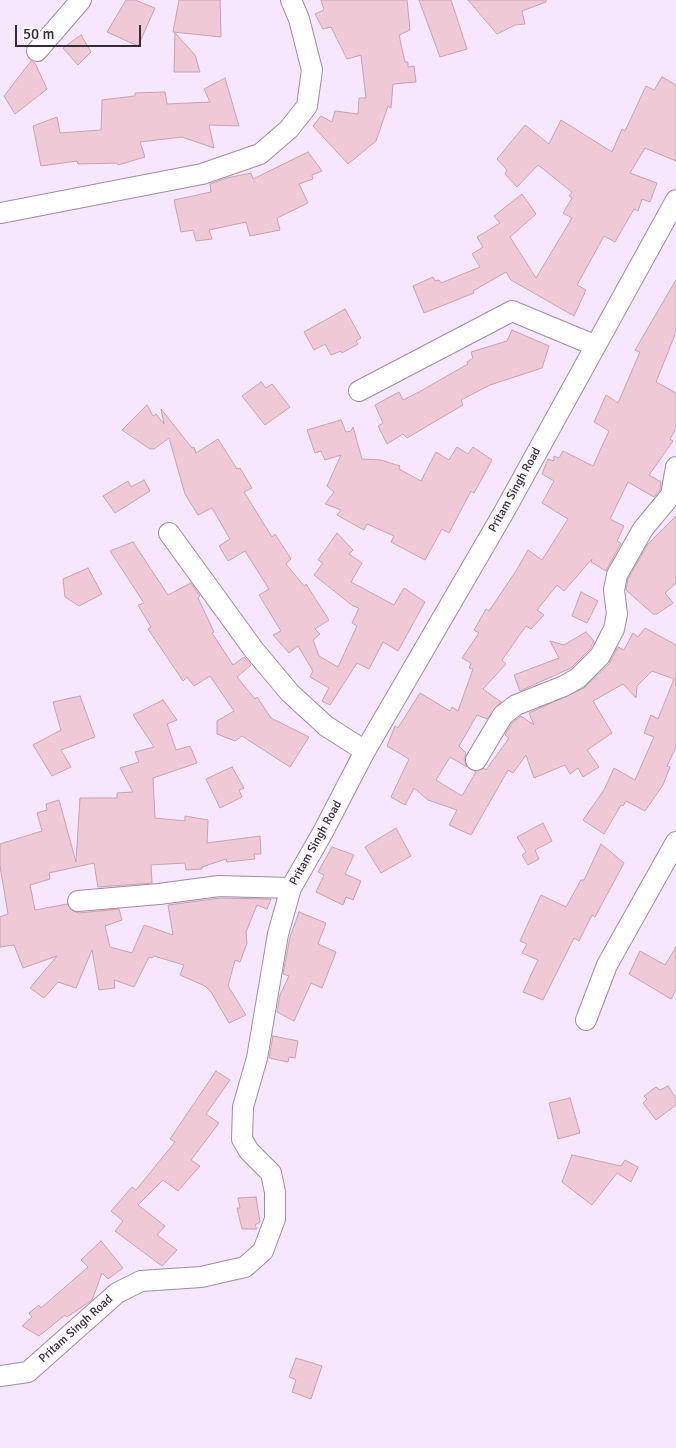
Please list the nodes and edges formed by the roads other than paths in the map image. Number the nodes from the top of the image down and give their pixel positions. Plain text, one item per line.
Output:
1 (81, 0) edge
2 (292, 0) edge
3 (37, 51) dead end
4 (676, 200) edge
5 (1, 213) edge
6 (594, 346) junction
7 (359, 391) dead end
8 (676, 467) edge
9 (169, 533) dead end
10 (365, 751) junction
11 (476, 760) dead end
12 (676, 842) edge
13 (290, 888) junction
14 (78, 901) dead end
15 (586, 1020) dead end
16 (0, 1376) edge

1 - 3 street
2 - 5 street
4 - 6 street, Pritam Singh Road
6 - 7 street
6 - 10 street, Pritam Singh Road
8 - 11 street
9 - 10 street
10 - 13 street, Pritam Singh Road
12 - 15 street
13 - 14 street
13 - 16 street, Pritam Singh Road

